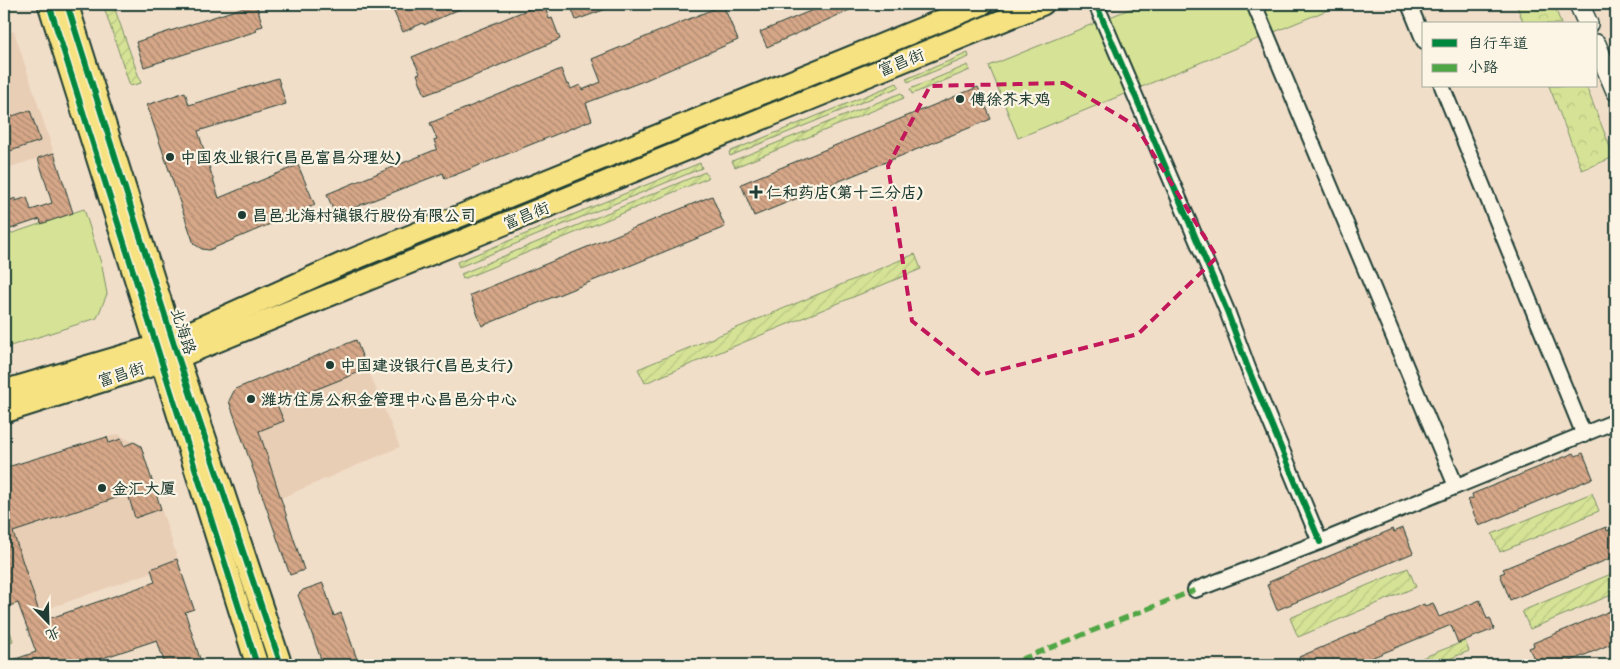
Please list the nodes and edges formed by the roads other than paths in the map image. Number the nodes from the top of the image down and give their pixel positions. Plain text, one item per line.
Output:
1 (49, 4) edge
2 (67, 4) edge
3 (982, 4) edge
4 (1043, 4) edge
5 (1096, 4) edge
6 (1254, 4) edge
7 (1409, 4) edge
8 (1580, 4) edge
9 (1587, 22) edge
10 (1422, 36) edge
11 (1598, 49) edge
12 (1443, 88) edge
13 (1616, 91) edge
14 (167, 351) junction
15 (4, 391) edge
16 (4, 412) edge
17 (1616, 421) edge
18 (1584, 435) junction
19 (1456, 486) junction
20 (1320, 542) junction
21 (1195, 590) dead end
22 (257, 665) edge
23 (281, 665) edge

1 - 14 main road, 北海路
2 - 14 main road, 北海路
3 - 14 main road, 富昌街
4 - 14 main road, 富昌街
5 - 20 street
6 - 19 street
7 - 10 street
8 - 9 street
11 - 13 street
12 - 18 street
14 - 15 main road, 富昌街
14 - 16 main road, 富昌街
14 - 22 main road, 北海路
14 - 23 main road, 北海路
17 - 18 street
18 - 19 street
19 - 20 street
20 - 21 street

